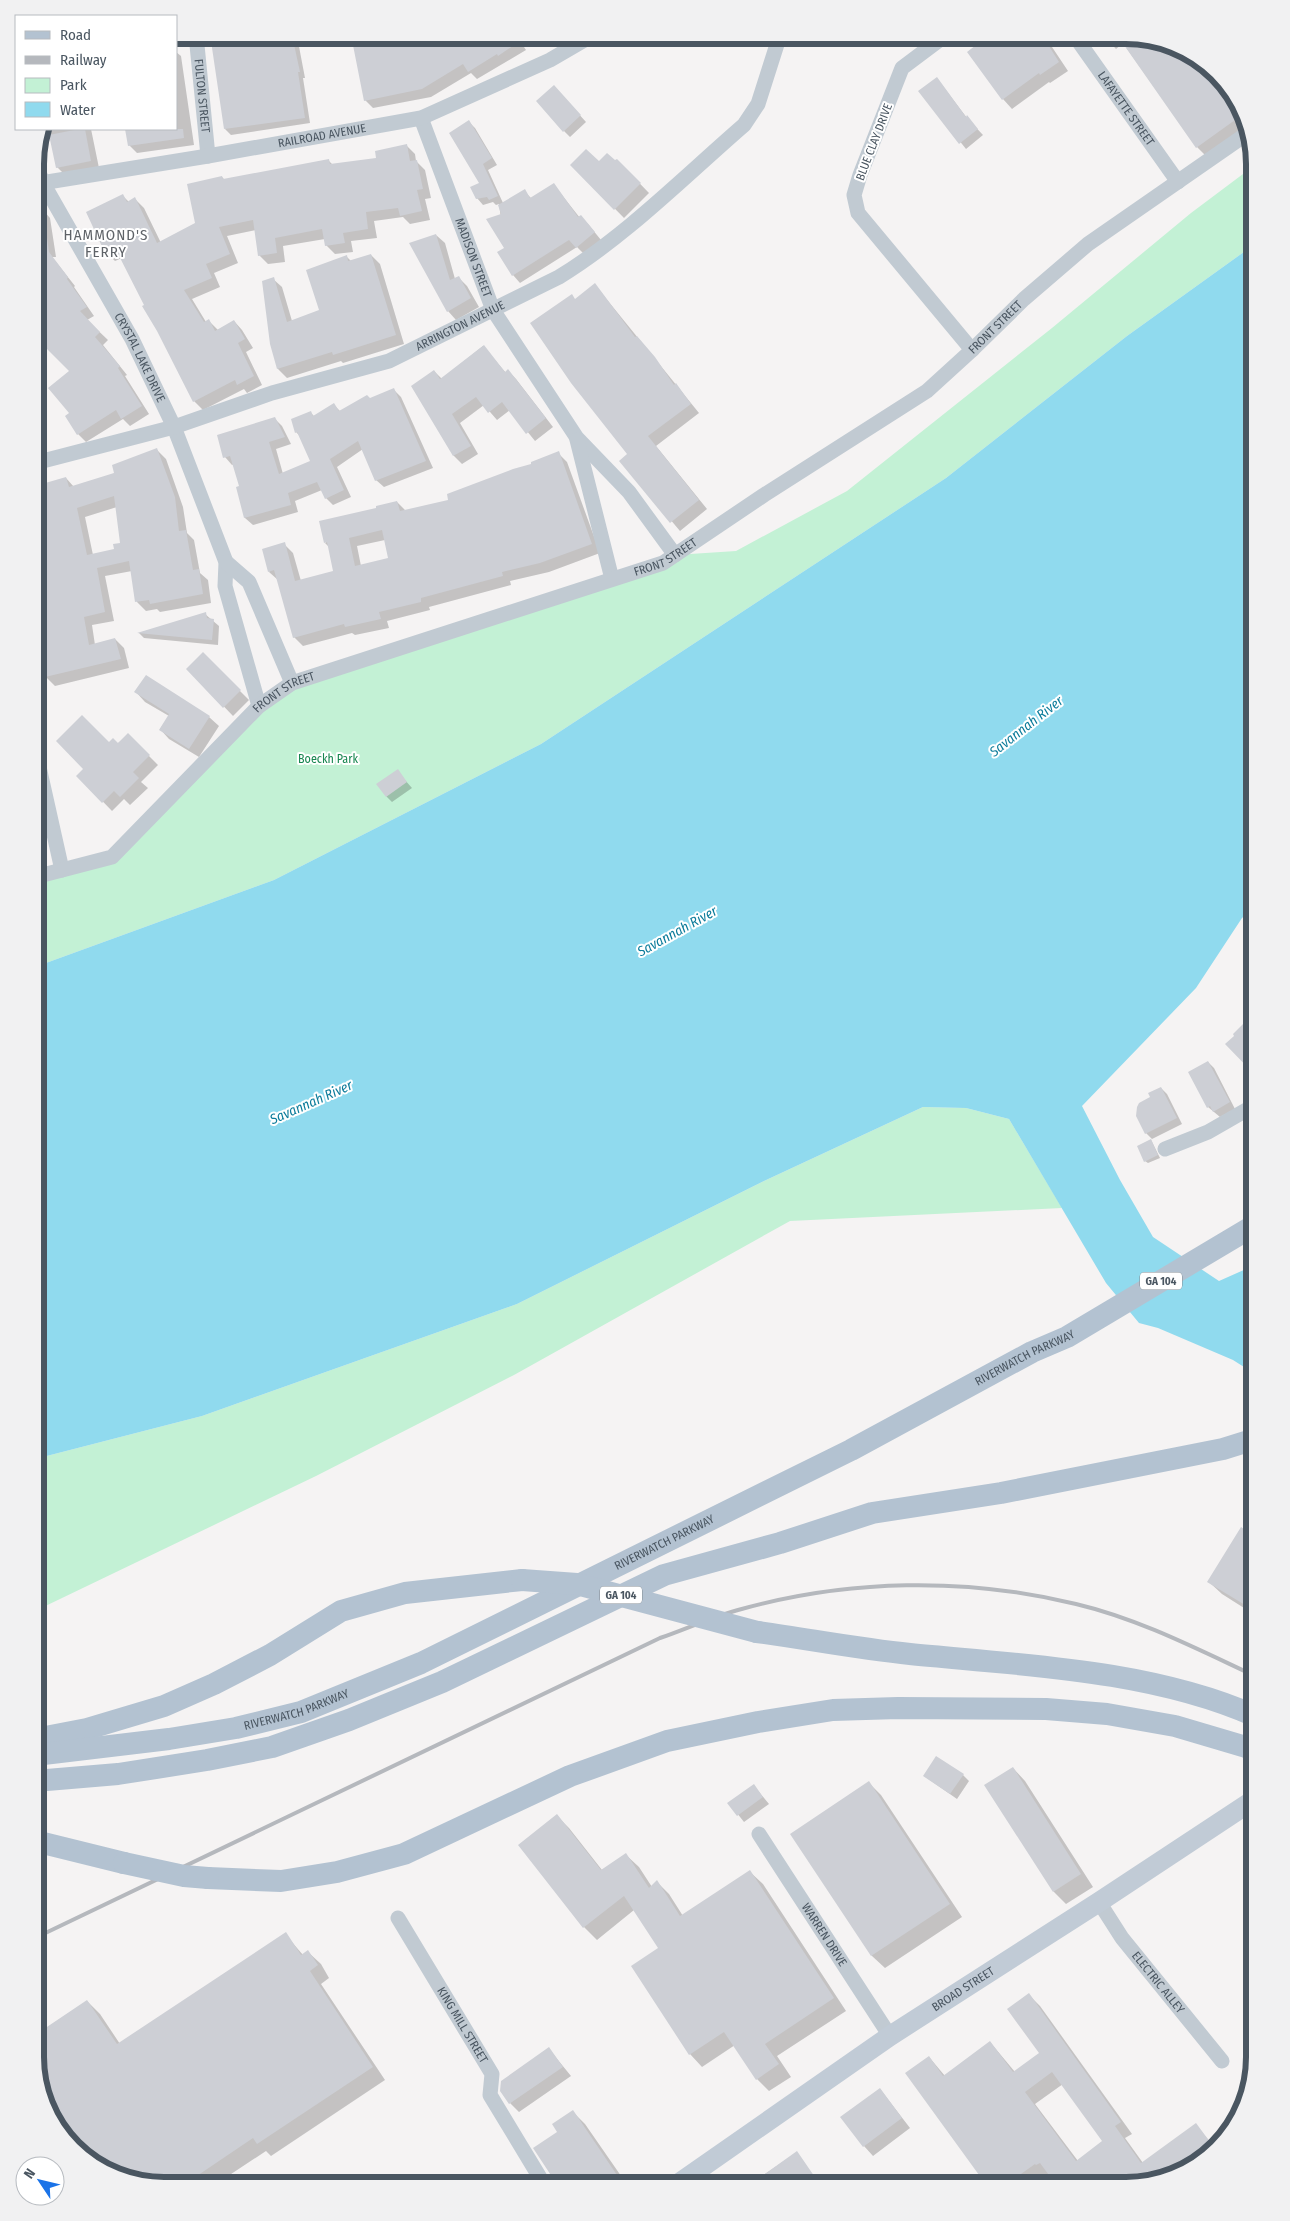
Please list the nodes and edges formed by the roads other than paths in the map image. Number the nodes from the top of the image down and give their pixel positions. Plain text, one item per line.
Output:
1 (197, 44) edge
2 (576, 44) edge
3 (777, 44) edge
4 (934, 44) edge
5 (1080, 44) edge
6 (421, 118) junction
7 (1243, 137) edge
8 (208, 156) junction
9 (1178, 182) junction
10 (44, 183) edge
11 (44, 192) edge
12 (493, 310) junction
13 (972, 350) junction
14 (174, 427) junction
15 (576, 438) junction
16 (44, 461) edge
17 (675, 555) junction
18 (226, 562) junction
19 (612, 579) junction
20 (292, 683) junction
21 (259, 706) junction
22 (44, 789) edge
23 (62, 870) junction
24 (44, 875) edge
25 (1246, 1111) edge
26 (1165, 1149) dead end
27 (1246, 1230) edge
28 (1246, 1442) edge
29 (1246, 1712) edge
30 (44, 1738) edge
31 (1246, 1747) edge
32 (44, 1754) edge
33 (44, 1780) edge
34 (1246, 1805) edge
35 (759, 1834) dead end
36 (44, 1843) edge
37 (1099, 1902) junction
38 (398, 1918) dead end
39 (890, 2036) junction
40 (1222, 2061) dead end
41 (540, 2177) edge
42 (688, 2177) edge

1 - 8 street, FULTON STREET
2 - 6 street, RAILROAD AVENUE
3 - 12 street, ARRINGTON AVENUE
4 - 13 street, BLUE CLAY DRIVE
5 - 9 street, LAFAYETTE STREET
6 - 8 street, RAILROAD AVENUE
6 - 12 street, MADISON STREET
7 - 9 street, FRONT STREET
8 - 10 street, RAILROAD AVENUE
9 - 13 street, FRONT STREET
11 - 14 street, CRYSTAL LAKE DRIVE
12 - 14 street, ARRINGTON AVENUE
12 - 15 street, MADISON STREET
13 - 17 street, FRONT STREET
14 - 16 street, ARRINGTON AVENUE
14 - 18 street, CRYSTAL LAKE DRIVE
15 - 17 street, MADISON STREET
15 - 19 street, MADISON STREET
17 - 19 street, FRONT STREET
18 - 20 street, CRYSTAL LAKE DRIVE
18 - 21 street, CRYSTAL LAKE DRIVE
19 - 20 street, FRONT STREET
20 - 21 street, FRONT STREET
21 - 23 street, FRONT STREET
22 - 23 street
23 - 24 street, FRONT STREET
25 - 26 street
27 - 32 main road, RIVERWATCH PARKWAY / GA 104
28 - 33 main road, RIVERWATCH PARKWAY / GA 104
29 - 30 main road, bridge
31 - 36 main road, bridge
34 - 37 main road, BROAD STREET
35 - 39 street, WARREN DRIVE
37 - 39 main road, BROAD STREET
37 - 40 street, ELECTRIC ALLEY
38 - 41 street, KING MILL STREET
39 - 42 main road, BROAD STREET

